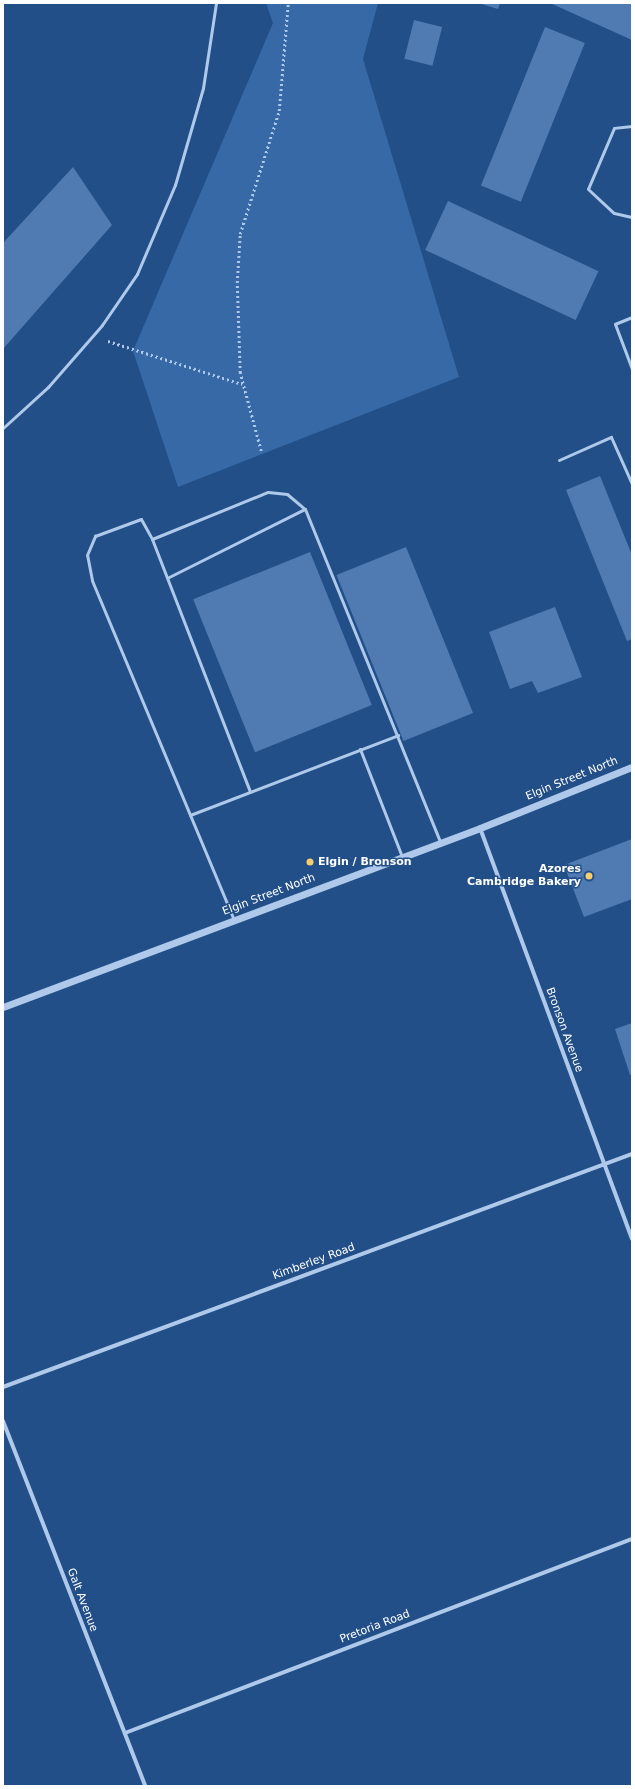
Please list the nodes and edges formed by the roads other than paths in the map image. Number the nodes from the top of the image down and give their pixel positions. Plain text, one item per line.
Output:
1 (216, 3) edge
2 (632, 126) edge
3 (632, 218) edge
4 (632, 317) edge
5 (632, 369) edge
6 (3, 428) edge
7 (559, 460) dead end
8 (632, 484) edge
9 (305, 509) junction
10 (152, 539) junction
11 (169, 577) junction
12 (398, 735) junction
13 (360, 750) junction
14 (632, 767) edge
15 (250, 792) junction
16 (190, 815) junction
17 (480, 828) junction
18 (440, 842) junction
19 (402, 857) junction
20 (234, 920) junction
21 (3, 1006) edge
22 (632, 1154) edge
23 (604, 1164) junction
24 (632, 1239) edge
25 (3, 1387) edge
26 (3, 1421) edge
27 (632, 1539) edge
28 (125, 1732) junction
29 (144, 1786) edge

1 - 6 lane
2 - 3 lane
4 - 5 lane
7 - 8 lane
9 - 10 lane
9 - 11 lane
9 - 12 lane
10 - 11 lane
10 - 16 lane
11 - 15 lane
12 - 13 lane
12 - 18 lane
13 - 15 lane
13 - 19 lane
14 - 17 street, Elgin Street North
15 - 16 lane
16 - 20 lane
17 - 18 street, Elgin Street North
17 - 23 street, Bronson Avenue
18 - 19 street, Elgin Street North
19 - 20 street, Elgin Street North
20 - 21 street, Elgin Street North
22 - 23 street, Kimberley Road
23 - 24 street, Bronson Avenue
23 - 25 street, Kimberley Road
26 - 28 street, Galt Avenue
27 - 28 street, Pretoria Road
28 - 29 street, Galt Avenue

